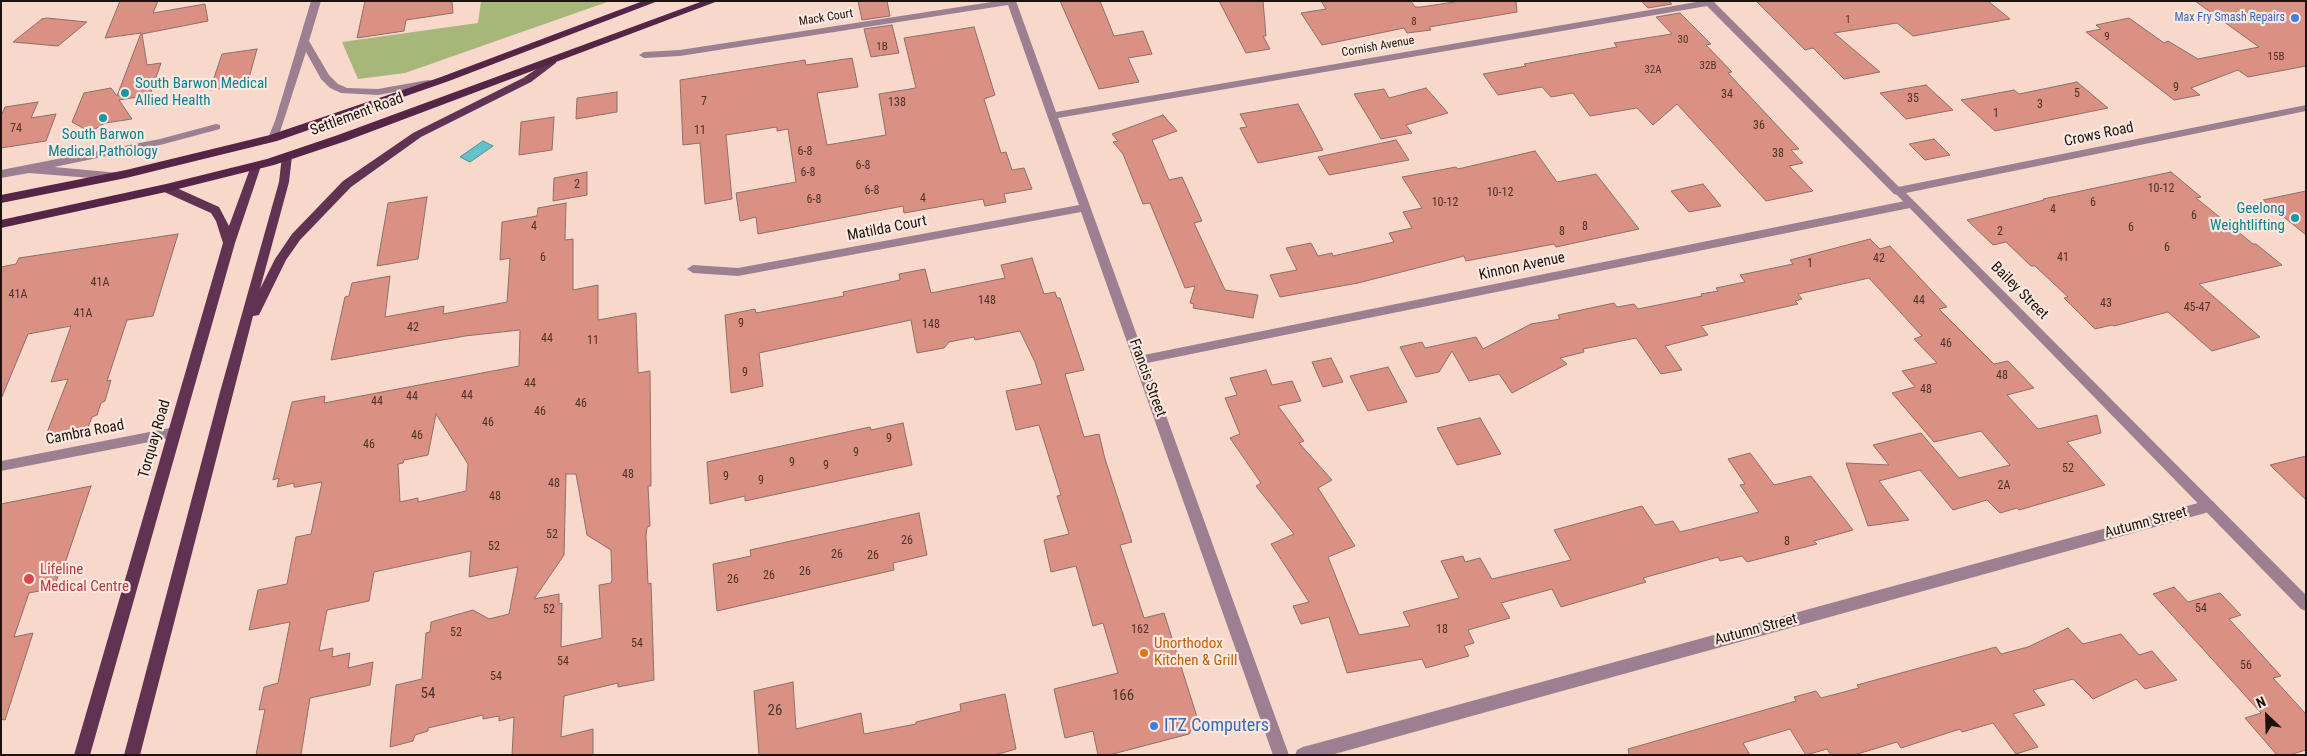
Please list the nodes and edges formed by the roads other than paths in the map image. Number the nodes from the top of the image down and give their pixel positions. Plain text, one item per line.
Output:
1 (316, 1) edge
2 (653, 1) edge
3 (713, 1) edge
4 (1011, 2) edge
5 (1708, 2) edge
6 (304, 42) junction
7 (644, 55) dead end
8 (553, 61) junction
9 (445, 79) junction
10 (2306, 108) edge
11 (1052, 116) junction
12 (216, 128) dead end
13 (274, 138) junction
14 (287, 156) junction
15 (256, 166) junction
16 (29, 169) junction
17 (1, 174) edge
18 (115, 176) junction
19 (166, 188) junction
20 (1898, 192) junction
21 (1, 199) edge
22 (1910, 204) junction
23 (1085, 208) junction
24 (1, 224) edge
25 (229, 243) junction
26 (693, 269) dead end
27 (243, 334) junction
28 (1140, 360) junction
29 (175, 432) junction
30 (1, 466) edge
31 (2209, 506) junction
32 (2306, 605) edge
33 (82, 755) edge
34 (132, 755) edge
35 (1281, 755) edge
36 (1302, 755) edge

1 - 6 street, Torquay Road
2 - 9 highway, Settlement Road
3 - 8 highway, Settlement Road
4 - 7 street, Mack Court
4 - 11 street, Francis Street
5 - 11 street, Cornish Avenue
5 - 20 street, Bailey Street
6 - 9 street
6 - 13 street, Torquay Road
8 - 14 highway, Settlement Road
8 - 27 main road
9 - 13 highway, Settlement Road
10 - 20 street, Crows Road
11 - 23 street, Francis Street
12 - 16 street, Settlement Road
13 - 14 highway
13 - 15 highway, Torquay Road
13 - 18 highway, Settlement Road
14 - 15 highway, Settlement Road
14 - 27 main road
15 - 19 highway, Settlement Road
15 - 25 main road, Torquay Road
16 - 17 street, Settlement Road
16 - 18 street, Settlement Road
18 - 21 highway, Settlement Road
19 - 24 highway, Settlement Road
19 - 25 main road
20 - 22 street, Bailey Street
22 - 28 street, Kinnon Avenue
22 - 31 street, Bailey Street
23 - 26 street, Matilda Court
23 - 28 street, Francis Street
25 - 29 main road, Torquay Road
27 - 34 main road
28 - 35 street, Francis Street
29 - 30 street, Cambra Road
29 - 33 main road, Torquay Road
31 - 32 street, Bailey Street
31 - 36 street, Autumn Street

